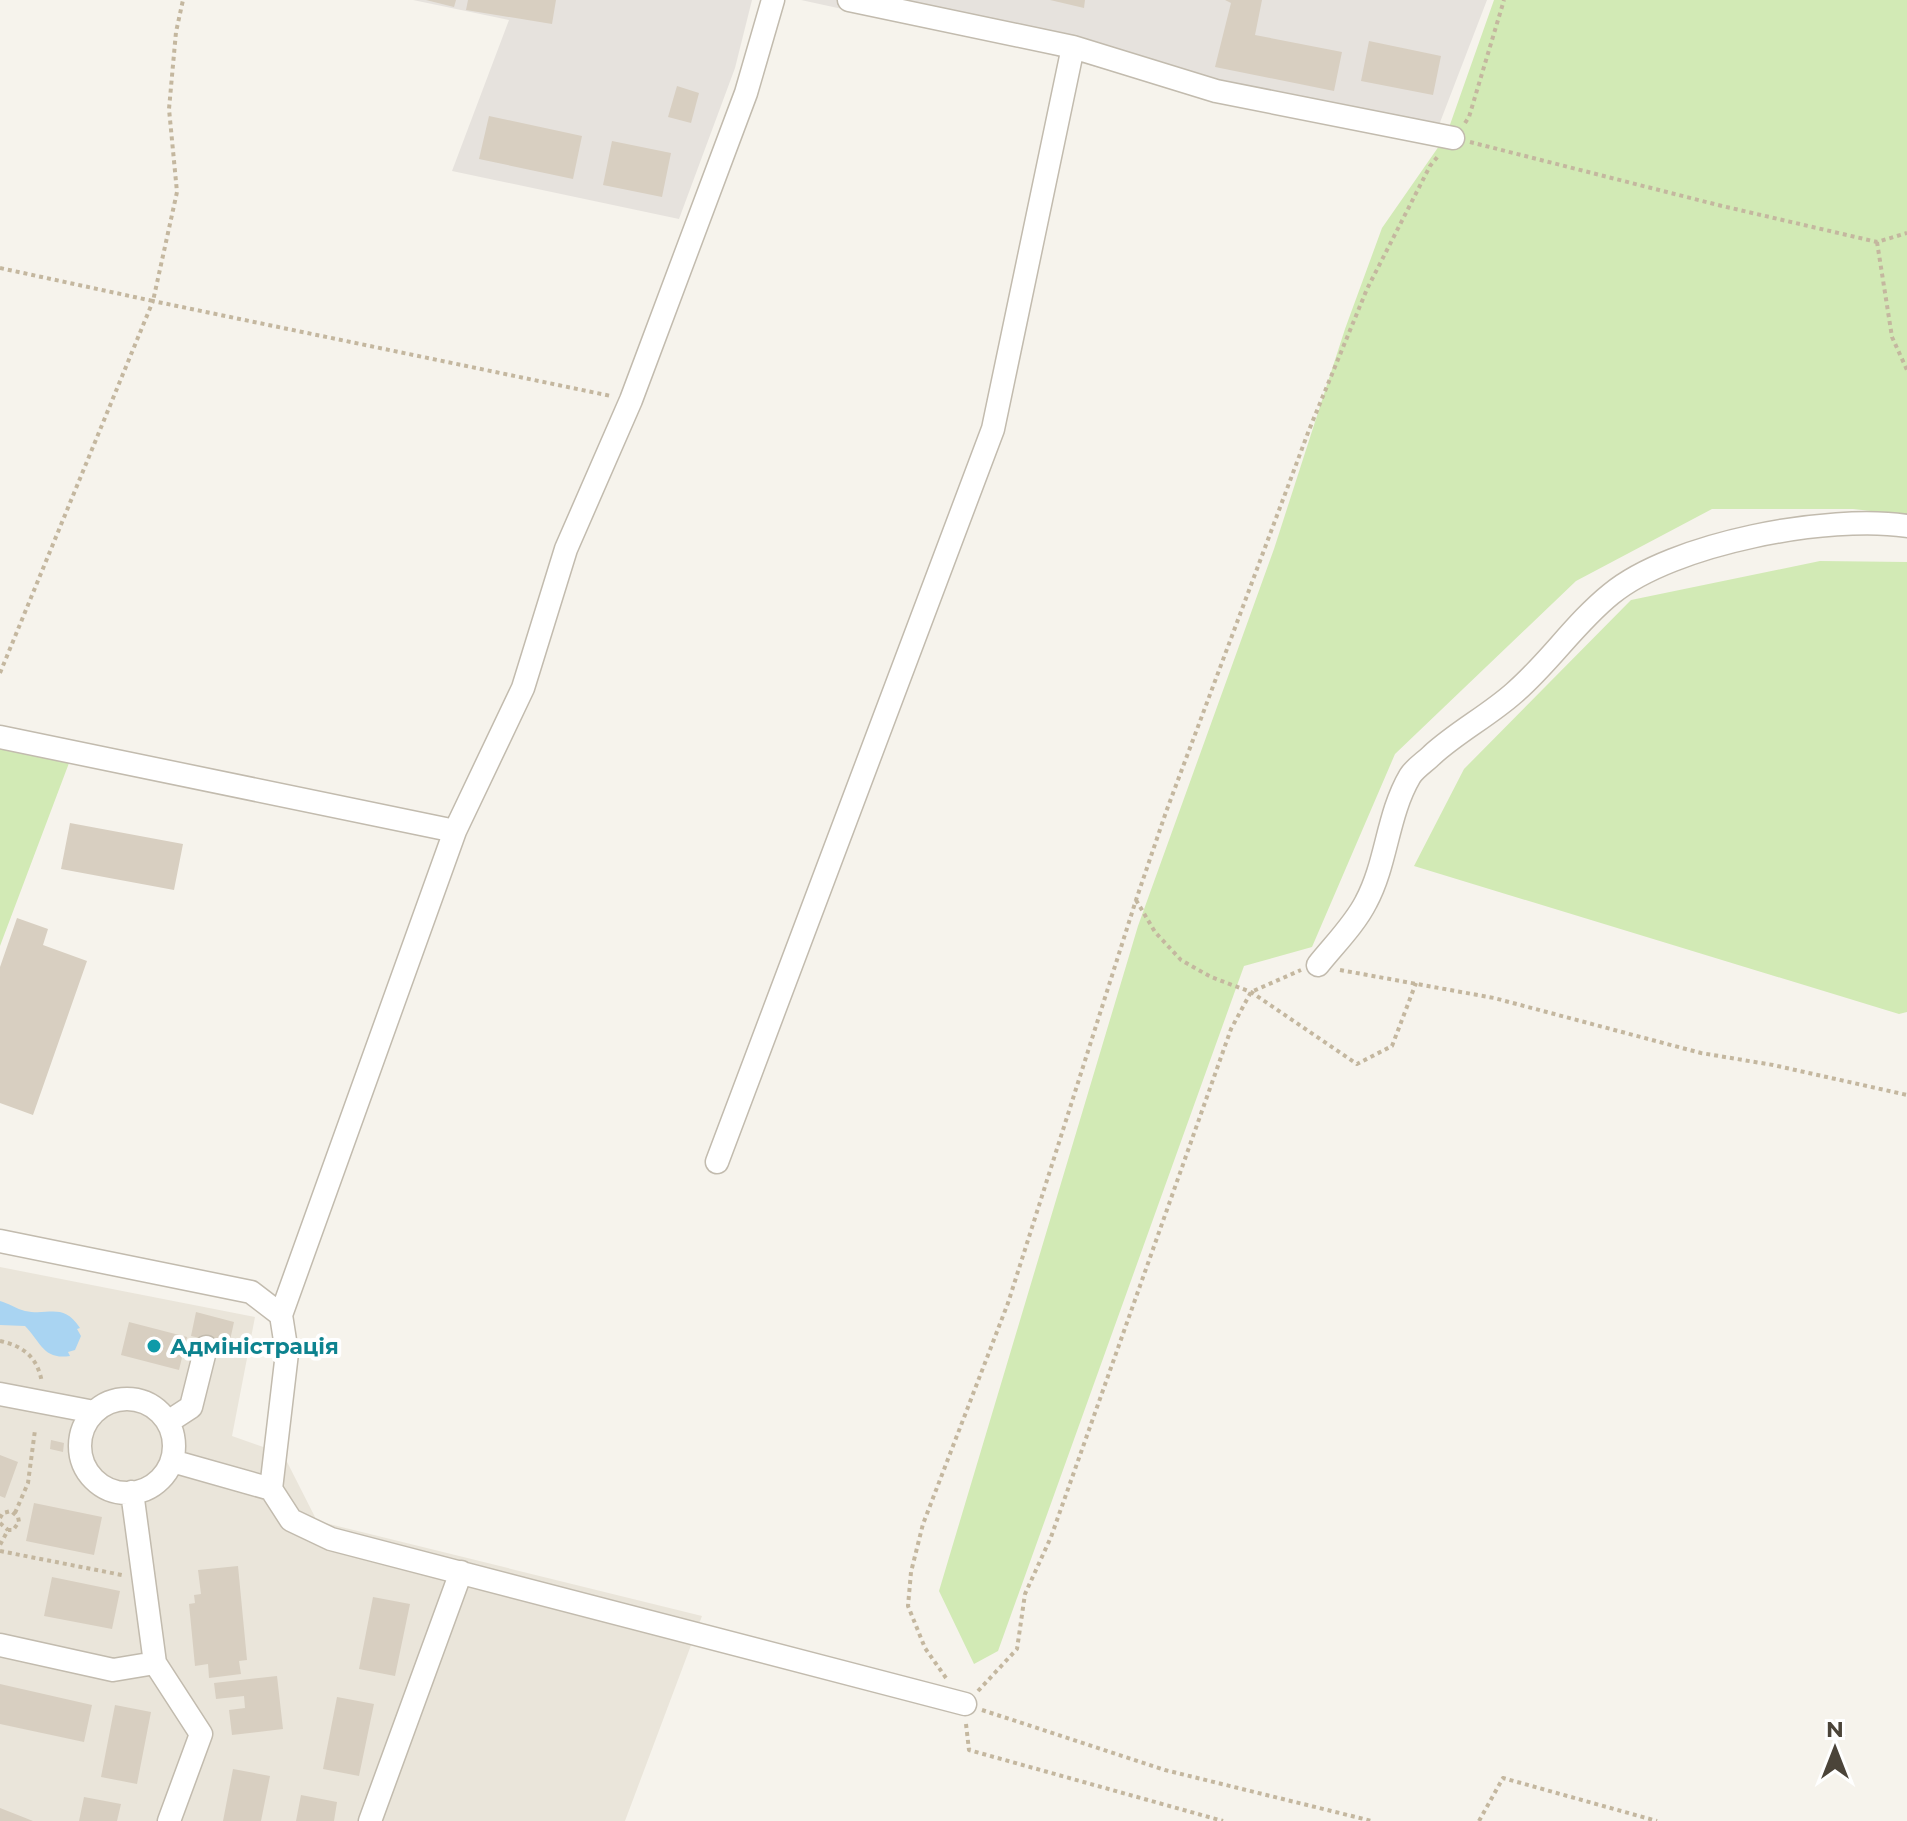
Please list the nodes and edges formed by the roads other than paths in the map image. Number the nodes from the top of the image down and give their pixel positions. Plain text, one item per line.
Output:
1 (773, 0) edge
2 (849, 0) edge
3 (1073, 47) junction
4 (1453, 138) road end
5 (1907, 526) edge
6 (0, 737) edge
7 (455, 831) junction
8 (1318, 965) road end
9 (717, 1162) dead end
10 (0, 1241) edge
11 (281, 1315) junction
12 (206, 1347) dead end
13 (0, 1394) edge
14 (94, 1412) junction
15 (168, 1422) junction
16 (172, 1461) junction
17 (271, 1489) junction
18 (132, 1492) junction
19 (461, 1572) junction
20 (0, 1645) edge
21 (155, 1663) junction
22 (965, 1704) road end
23 (169, 1821) edge
24 (370, 1821) edge

1 - 7 street
2 - 3 street
3 - 4 street
3 - 9 street
5 - 8 street
6 - 7 street
7 - 11 street
10 - 11 street
11 - 17 street
12 - 15 street
13 - 14 street
14 - 15 street
14 - 18 street
15 - 16 street
16 - 17 street
16 - 18 street
17 - 19 street
18 - 21 street
19 - 22 street
19 - 24 street
20 - 21 street
21 - 23 street

